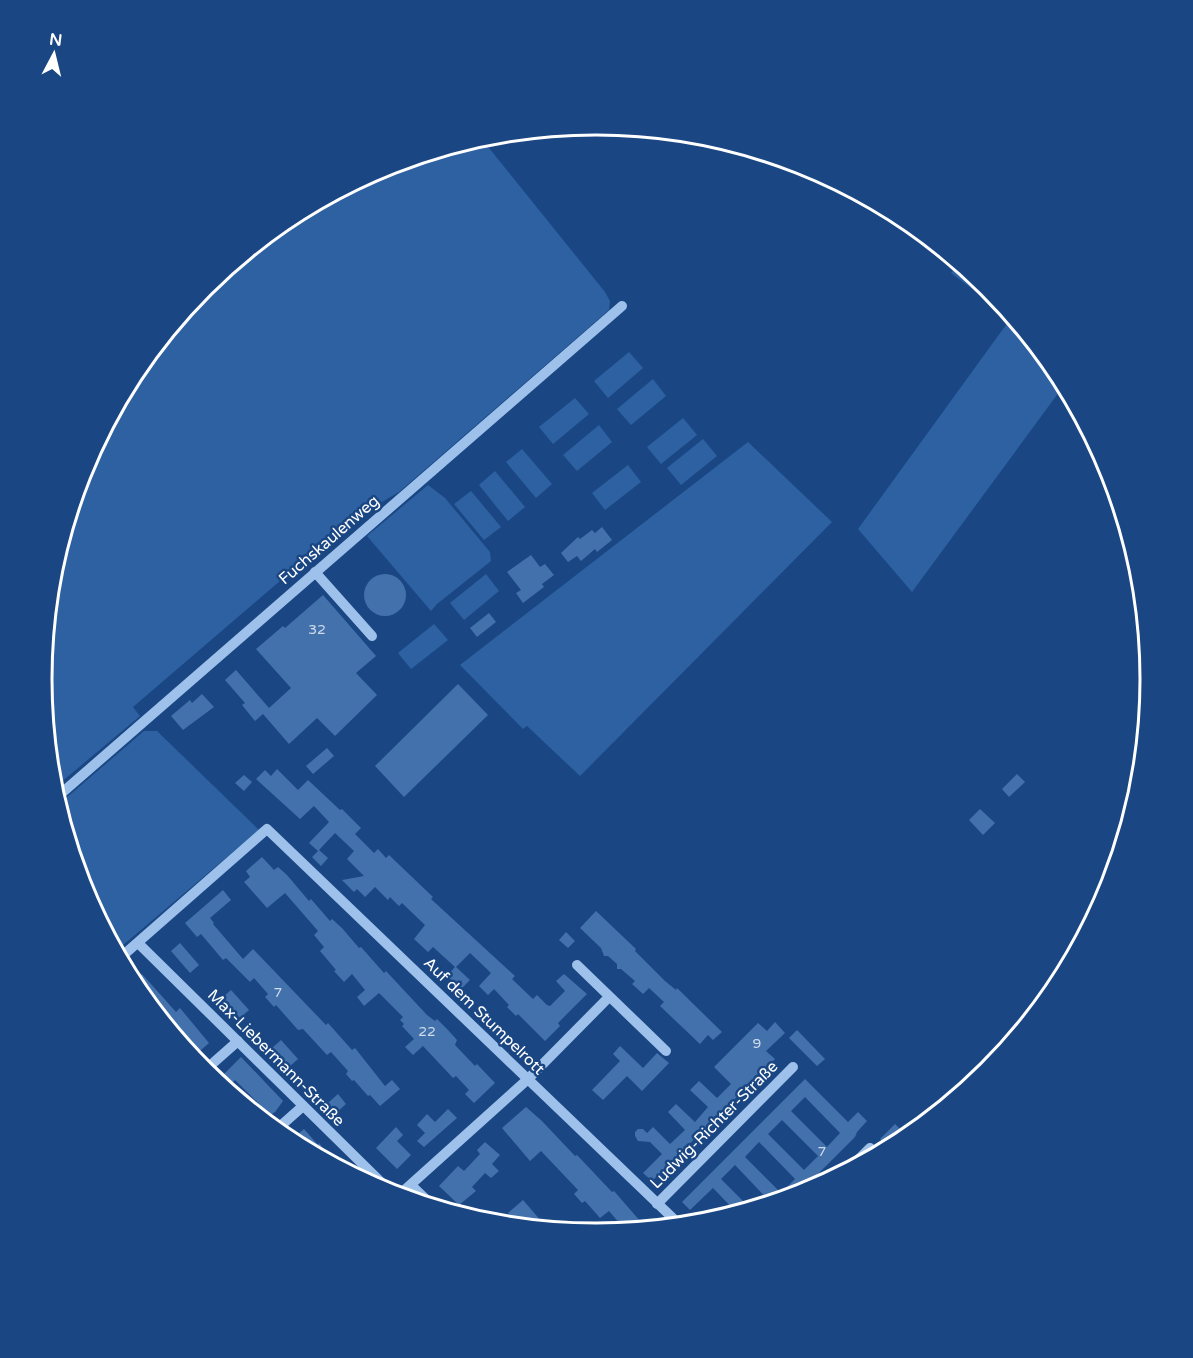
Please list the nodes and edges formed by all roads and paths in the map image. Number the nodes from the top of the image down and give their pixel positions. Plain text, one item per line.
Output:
1 (622, 306) dead end
2 (315, 572) junction
3 (372, 636) dead end
4 (64, 791) edge
5 (138, 943) junction
6 (126, 953) edge
7 (577, 965) dead end
8 (609, 997) junction
9 (238, 1041) junction
10 (666, 1051) dead end
11 (212, 1064) edge
12 (793, 1067) dead end
13 (528, 1079) junction
14 (303, 1106) junction
15 (283, 1124) edge
16 (374, 1175) edge
17 (411, 1185) junction
18 (407, 1189) edge
19 (420, 1193) edge
20 (657, 1204) junction
21 (672, 1217) edge

1 - 2 street, Fuchskaulenweg
2 - 3 street
2 - 4 street, Fuchskaulenweg
5 - 6 street
5 - 9 street, Max-Liebermann-Straße
5 - 13 street, Auf dem Stumpelrott
7 - 8 street
8 - 10 street
8 - 13 street
9 - 11 street
9 - 14 street, Max-Liebermann-Straße
12 - 20 street, Ludwig-Richter-Straße
13 - 17 street
13 - 20 street, Auf dem Stumpelrott
14 - 15 street
14 - 16 street, Max-Liebermann-Straße
17 - 18 street
17 - 19 street
20 - 21 street, Auf dem Stumpelrott

